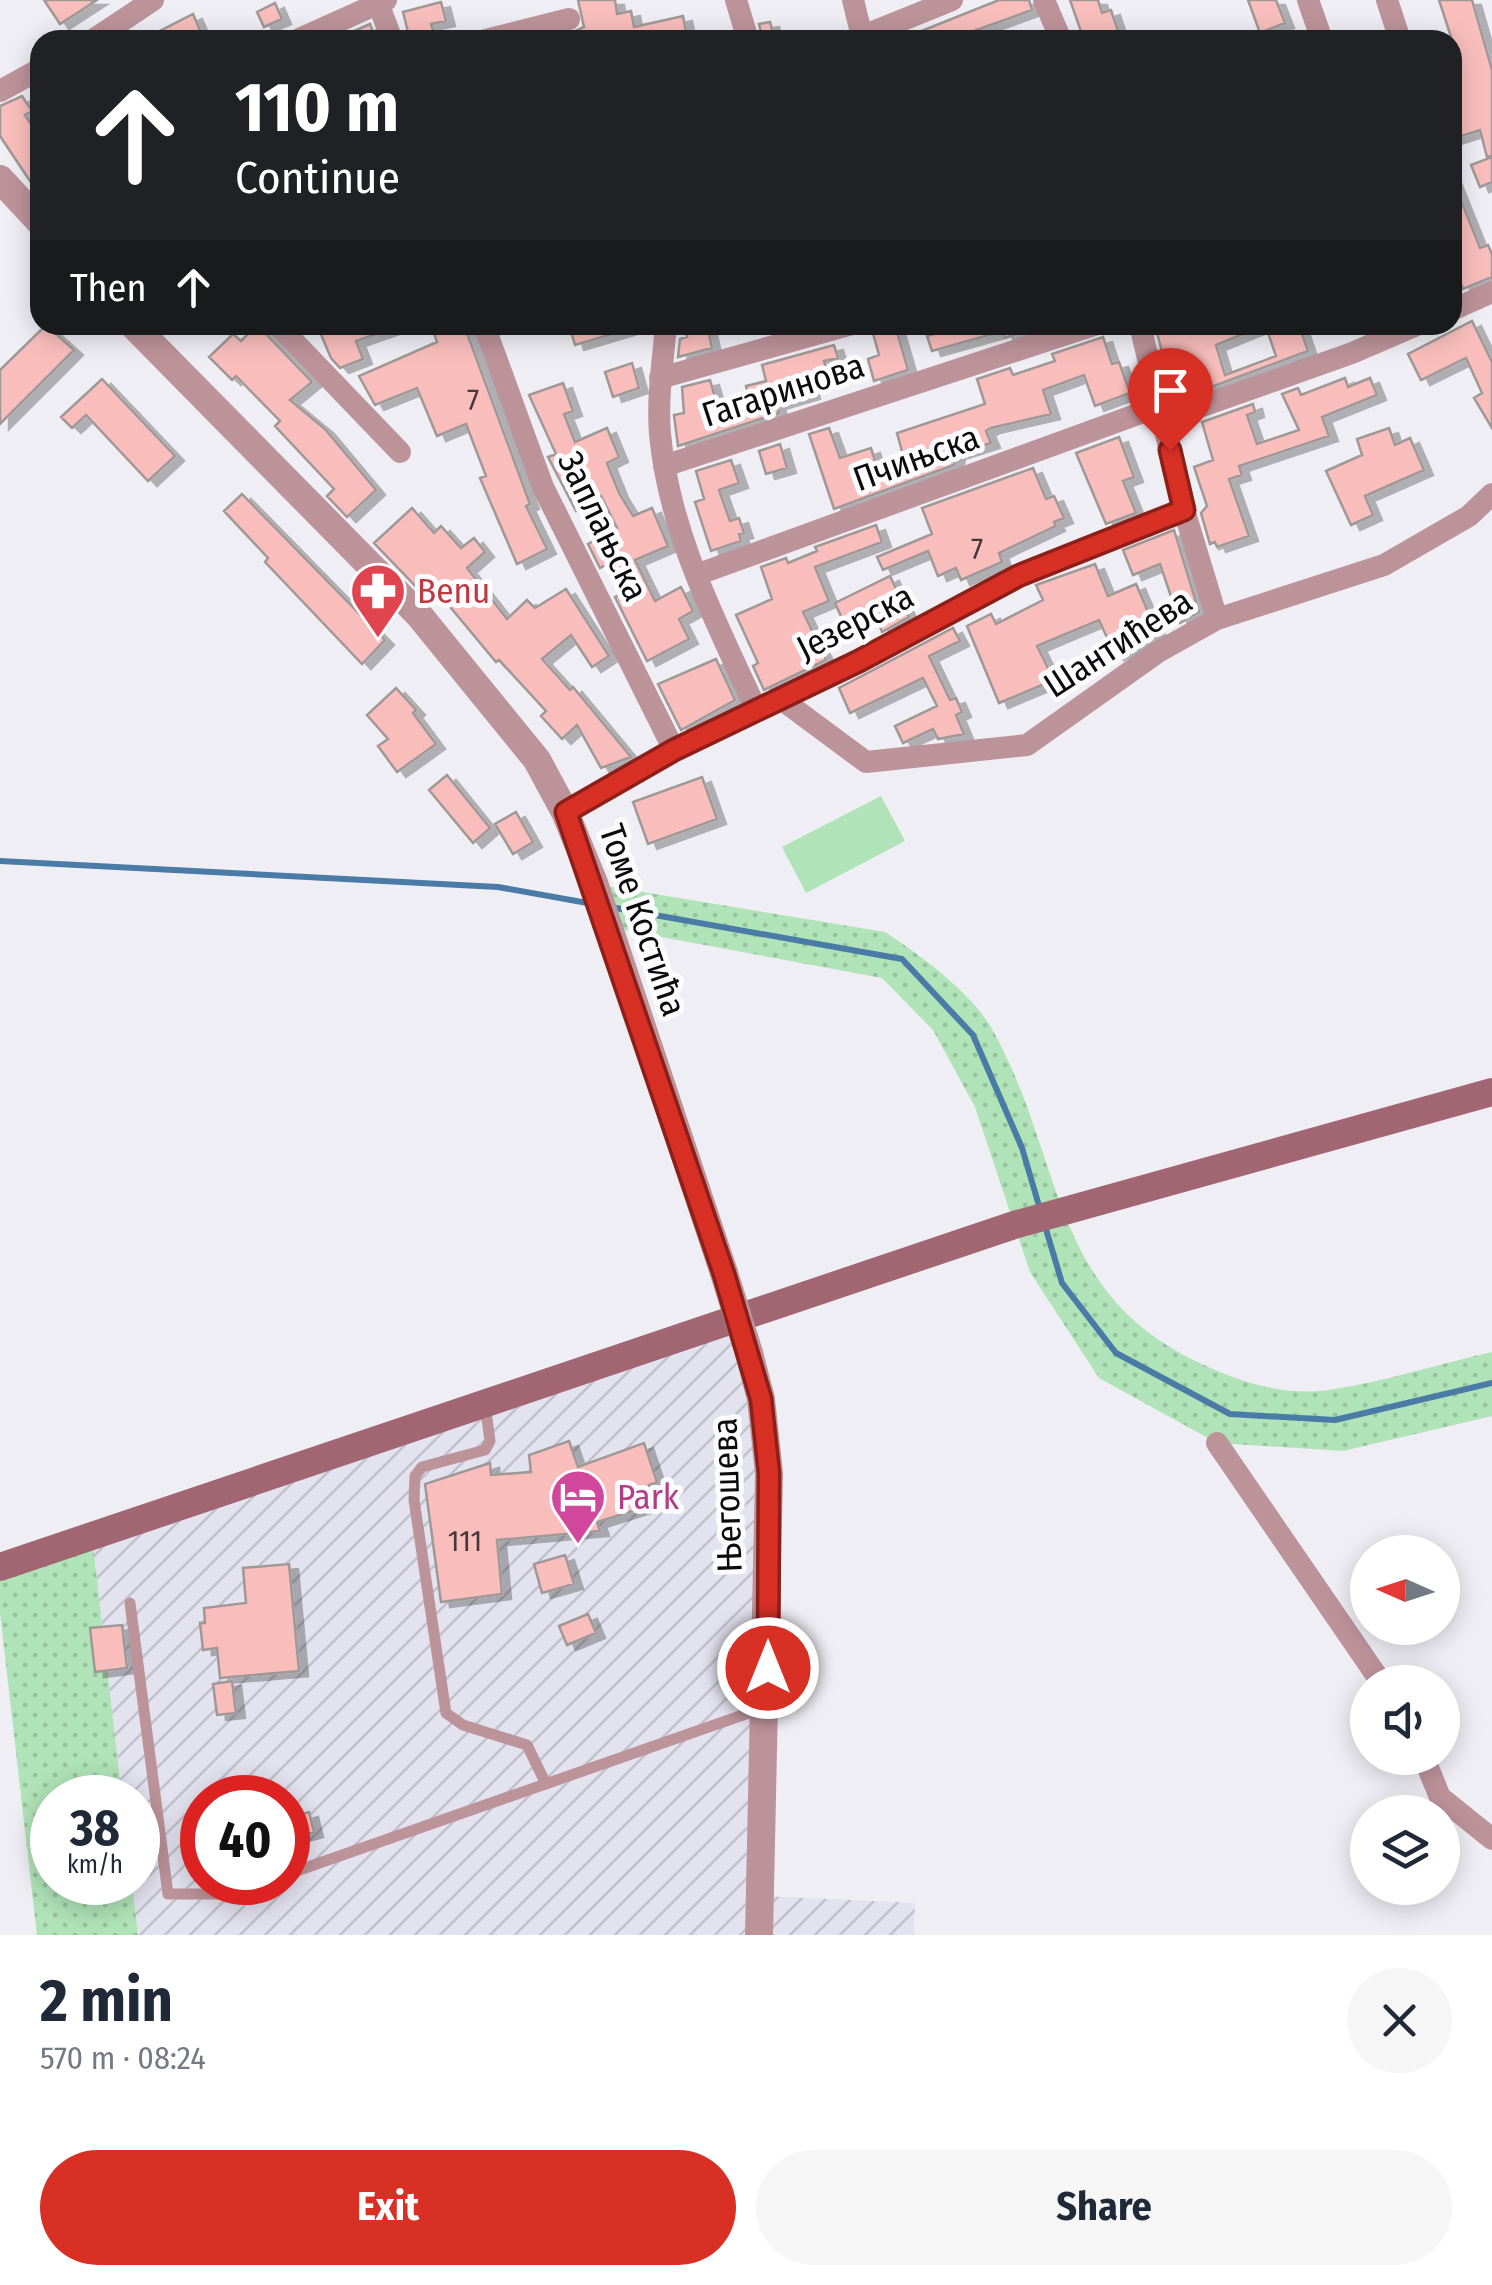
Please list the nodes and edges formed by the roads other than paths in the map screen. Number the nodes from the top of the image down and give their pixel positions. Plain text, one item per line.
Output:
1 (153, 0) edge
2 (736, 0) edge
3 (853, 0) edge
4 (952, 0) edge
5 (1044, 0) edge
6 (1308, 0) edge
7 (1387, 0) edge
8 (380, 1) edge
9 (569, 19) dead end
10 (108, 30) edge
11 (318, 30) edge
12 (389, 30) edge
13 (526, 30) edge
14 (745, 30) edge
15 (857, 30) edge
16 (880, 30) edge
17 (1057, 30) edge
18 (1318, 30) edge
19 (1397, 30) edge
20 (30, 74) edge
21 (0, 91) edge
22 (0, 178) edge
23 (30, 210) edge
24 (1492, 292) edge
25 (1462, 306) edge
26 (143, 335) edge
27 (288, 335) edge
28 (488, 335) edge
29 (665, 335) edge
30 (813, 335) edge
31 (1064, 335) edge
32 (1142, 335) edge
33 (1393, 335) edge
34 (660, 378) junction
35 (1161, 413) junction
36 (400, 452) dead end
37 (664, 466) junction
38 (1492, 494) edge
39 (1184, 510) junction
40 (696, 575) junction
41 (1217, 618) junction
42 (781, 699) junction
43 (757, 711) junction
44 (674, 750) junction
45 (566, 812) junction
46 (1492, 1092) edge
47 (749, 1353) joint
48 (485, 1402) junction
49 (1217, 1443) dead end
50 (0, 1567) edge
51 (130, 1604) dead end
52 (1369, 1665) edge
53 (768, 1707) junction
54 (1431, 1775) edge
55 (546, 1784) junction
56 (1492, 1839) edge
57 (310, 1866) edge
58 (180, 1894) edge
59 (764, 1932) edge

1 - 10 street
2 - 14 street
3 - 15 street
4 - 16 street
5 - 17 street
6 - 18 street
7 - 19 street
8 - 11 street
8 - 12 street
9 - 13 street
20 - 21 street
22 - 23 street
24 - 25 street
26 - 45 street, Томе Костића
27 - 36 street
28 - 44 street, Заплањска
29 - 34 street
30 - 34 street
31 - 37 street, Гагаринова
32 - 35 street
33 - 35 street, Пчињска
34 - 37 street
35 - 39 street
35 - 40 street, Пчињска
37 - 40 street
38 - 41 street, Шантићева
39 - 41 street
39 - 42 street, Језерска
40 - 43 street
41 - 42 street, Шантићева
42 - 43 street, Језерска
43 - 44 street, Језерска
44 - 45 street, Језерска
45 - 47 street, Томе Костића, bridge
46 - 48 main road
47 - 53 street, Његошева
48 - 50 main road
48 - 55 lane
49 - 52 street
51 - 58 lane
53 - 55 lane
53 - 59 street, Његошева
54 - 56 street
55 - 57 lane

